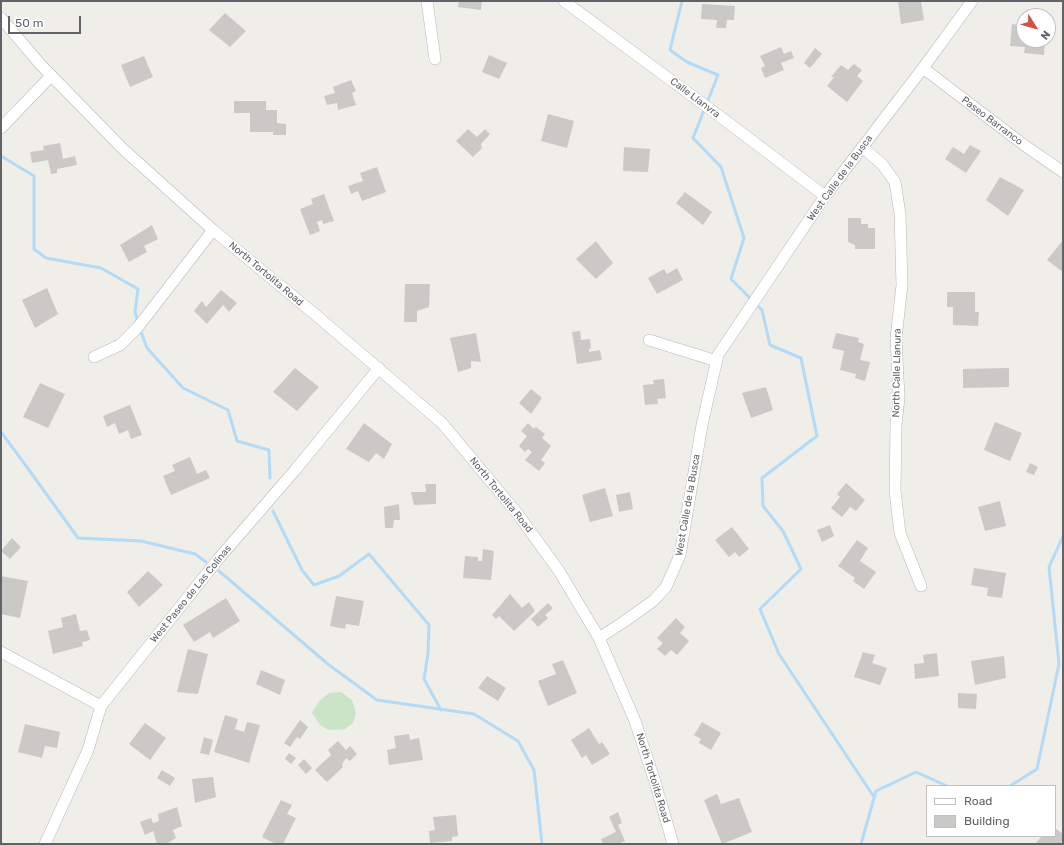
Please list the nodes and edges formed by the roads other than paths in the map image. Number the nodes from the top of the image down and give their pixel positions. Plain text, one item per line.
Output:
1 (427, 1) edge
2 (564, 1) edge
3 (972, 1) edge
4 (1, 18) edge
5 (435, 59) dead end
6 (923, 68) junction
7 (51, 76) junction
8 (1, 128) edge
9 (862, 147) junction
10 (1063, 172) edge
11 (825, 196) junction
12 (213, 230) junction
13 (649, 340) dead end
14 (94, 357) dead end
15 (717, 361) junction
16 (379, 368) junction
17 (921, 586) dead end
18 (599, 638) junction
19 (1, 652) edge
20 (102, 706) junction
21 (45, 844) edge
22 (673, 844) edge

1 - 5 street
2 - 11 street, Calle Llanvra
3 - 6 street, West Calle de la Busca
4 - 7 street, North Tortolita Road
6 - 9 street, West Calle de la Busca
6 - 10 street, Paseo Barranco
7 - 8 street
7 - 12 street, North Tortolita Road
9 - 11 street, West Calle de la Busca
9 - 17 street, North Calle Llanura
11 - 15 street, West Calle de la Busca
12 - 14 street
12 - 16 street, North Tortolita Road
13 - 15 street
15 - 18 street, West Calle de la Busca
16 - 18 street, North Tortolita Road
16 - 20 street, West Paseo de Las Colinas
18 - 22 street, North Tortolita Road
19 - 20 street
20 - 21 street, West Paseo de Las Colinas

